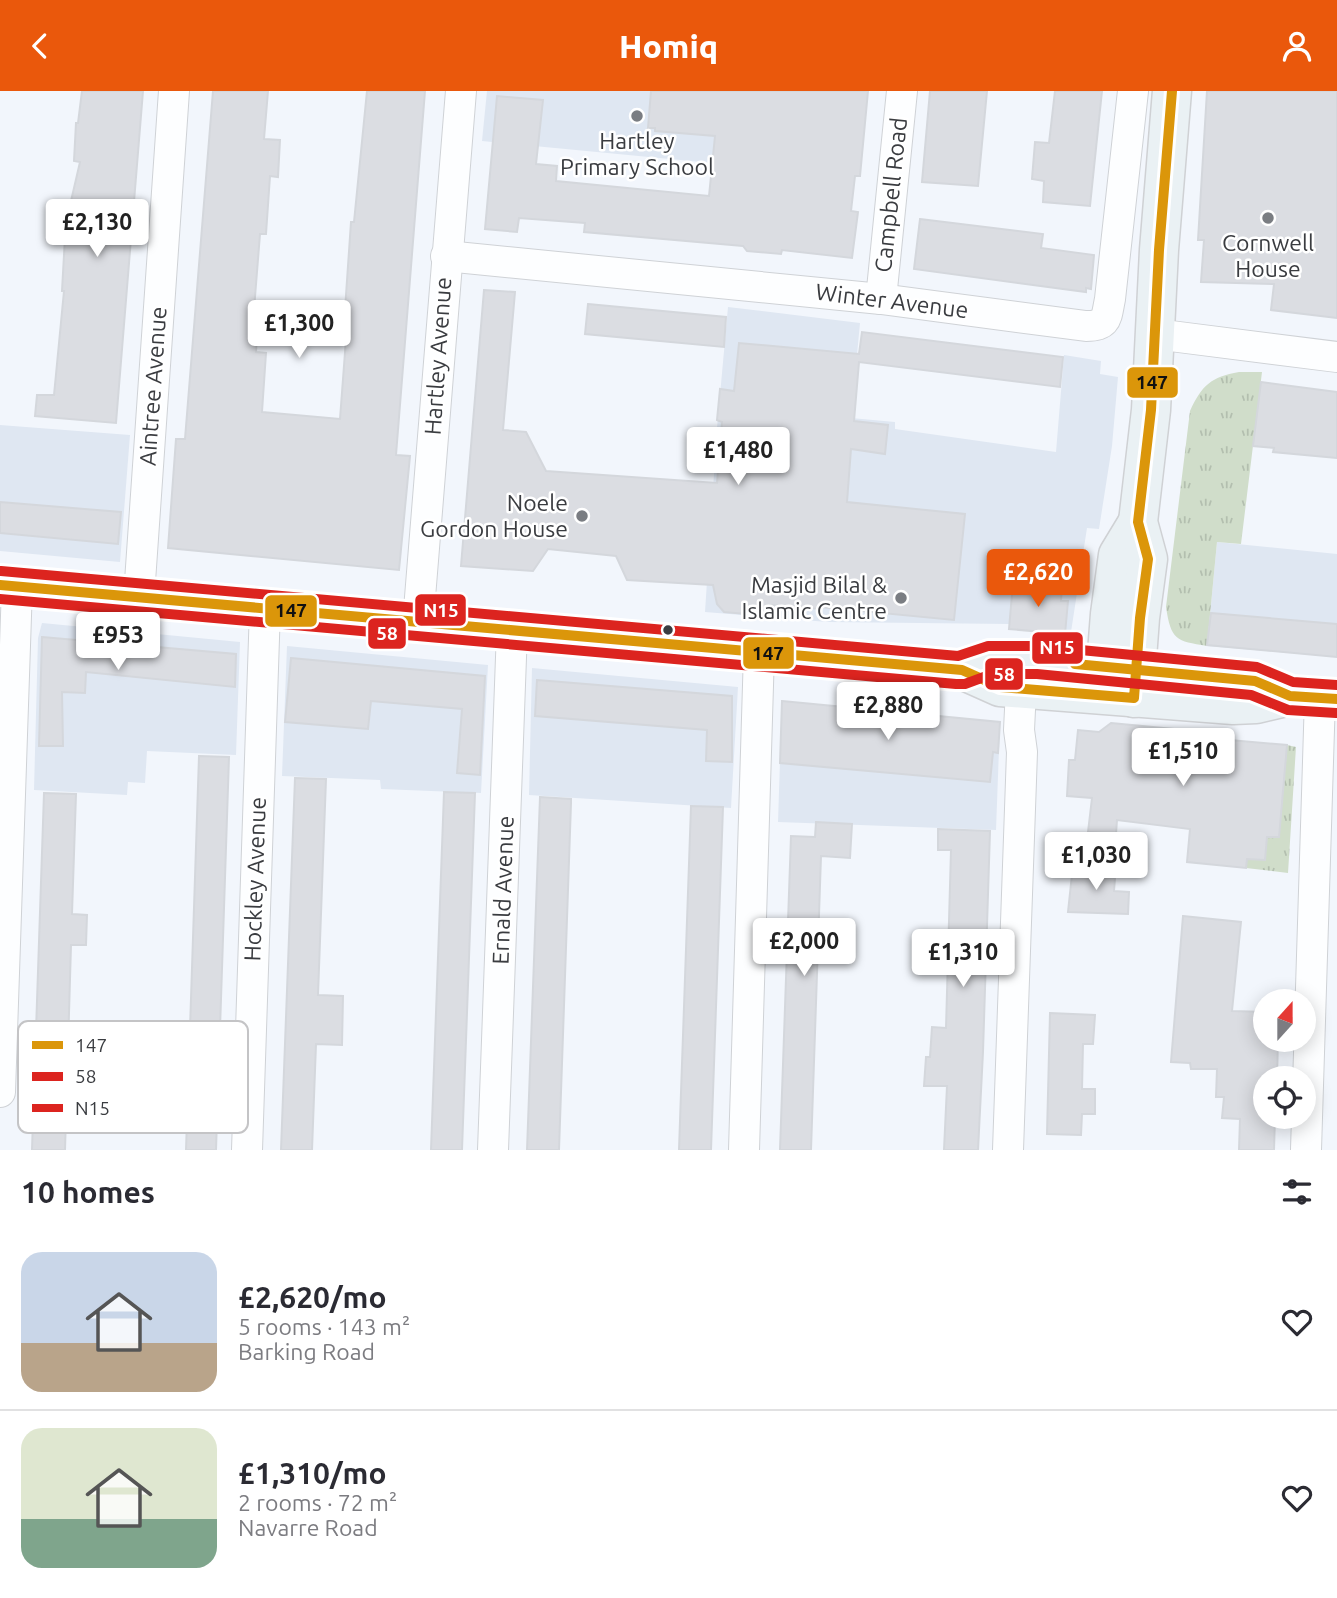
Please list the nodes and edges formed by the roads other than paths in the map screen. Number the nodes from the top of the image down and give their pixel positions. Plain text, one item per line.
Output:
1 (174, 91) edge
2 (461, 91) edge
3 (902, 91) edge
4 (1133, 91) edge
5 (1172, 91) edge
6 (446, 256) junction
7 (881, 299) junction
8 (1154, 334) junction
9 (1337, 357) edge
10 (8, 585) edge
11 (139, 596) junction
12 (265, 608) junction
13 (418, 622) junction
14 (512, 630) junction
15 (759, 652) junction
16 (962, 670) junction
17 (1120, 682) junction
18 (1021, 689) junction
19 (1316, 697) edge
20 (0, 1092) edge
21 (248, 1116) edge
22 (493, 1150) edge
23 (744, 1150) edge
24 (1008, 1150) edge
25 (1306, 1150) edge

1 - 11 street, Aintree Avenue
2 - 6 street, Hartley Avenue
3 - 7 street, Campbell Road
4 - 7 street, Winter Avenue
5 - 8 main road
6 - 7 street, Winter Avenue
6 - 13 street, Hartley Avenue
8 - 9 street
8 - 17 main road
10 - 11 main road
10 - 20 street
11 - 12 main road
12 - 13 main road
12 - 21 street, Hockley Avenue
13 - 14 main road
14 - 15 main road
14 - 22 street, Ernald Avenue
15 - 16 main road
15 - 23 street
16 - 17 main road
16 - 18 main road
17 - 18 main road
17 - 19 main road
18 - 24 street
19 - 25 street

